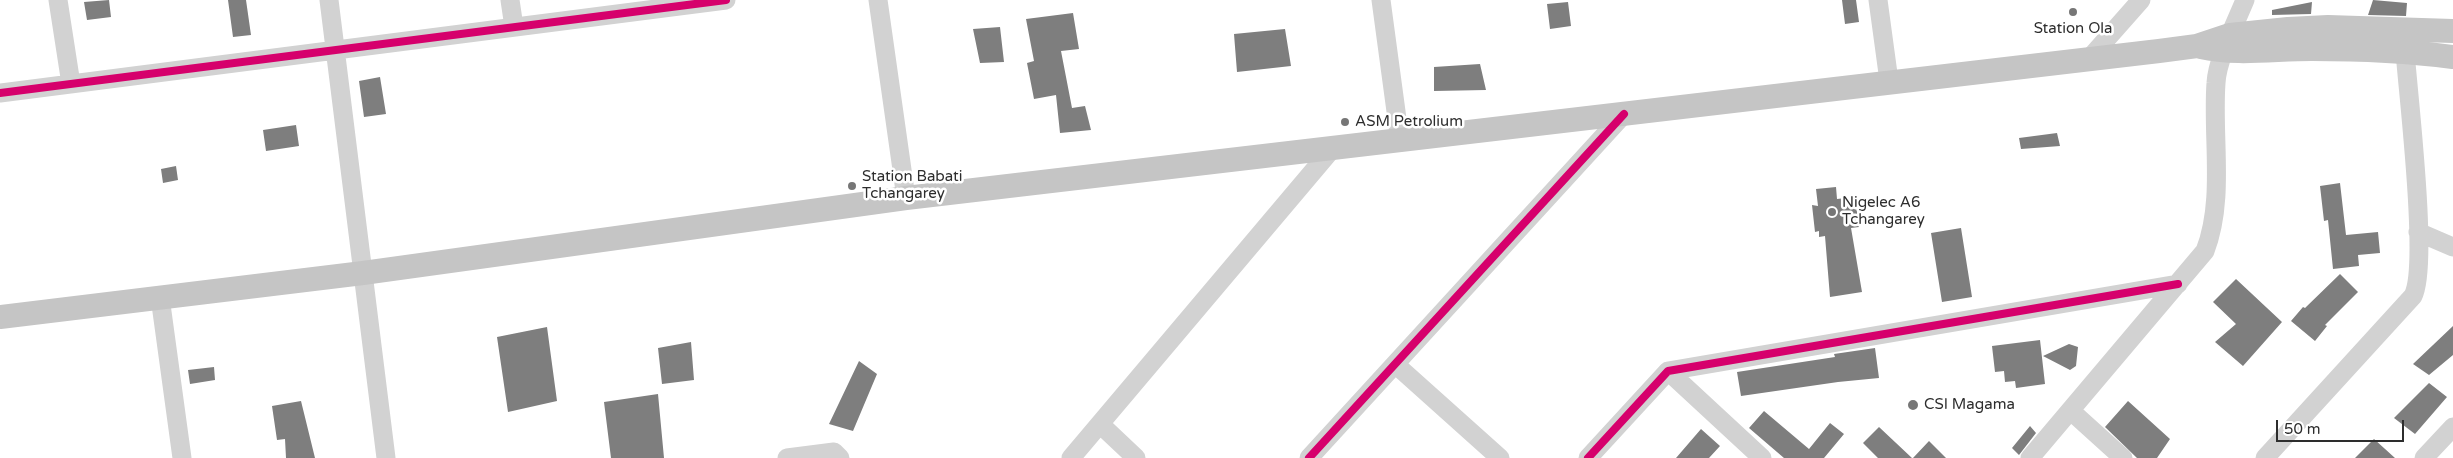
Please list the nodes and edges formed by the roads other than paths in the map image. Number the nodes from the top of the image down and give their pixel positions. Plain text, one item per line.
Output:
1 (58, 0) edge
2 (330, 0) edge
3 (510, 0) edge
4 (726, 0) edge
5 (878, 0) edge
6 (1381, 0) edge
7 (1878, 0) edge
8 (2141, 0) edge
9 (2245, 0) edge
10 (514, 27) junction
11 (2453, 31) edge
12 (2228, 43) junction
13 (336, 50) junction
14 (2405, 51) junction
15 (2453, 57) edge
16 (2088, 60) junction
17 (1889, 81) junction
18 (71, 84) junction
19 (0, 93) edge
20 (1624, 114) junction
21 (1400, 140) junction
22 (1332, 149) junction
23 (906, 198) junction
24 (2418, 232) junction
25 (2453, 247) edge
26 (363, 273) junction
27 (2178, 284) junction
28 (160, 297) junction
29 (0, 317) edge
30 (1395, 364) junction
31 (1668, 370) junction
32 (2071, 410) junction
33 (1100, 424) junction
34 (2450, 435) edge
35 (835, 456) edge
36 (182, 458) edge
37 (386, 458) edge
38 (787, 458) edge
39 (1071, 458) edge
40 (1136, 458) edge
41 (1309, 458) edge
42 (1500, 458) edge
43 (1588, 458) edge
44 (1762, 458) edge
45 (2030, 458) edge
46 (2123, 458) edge
47 (2265, 458) edge
48 (2424, 458) edge

1 - 18 street
2 - 13 street
3 - 10 street
4 - 10 street
5 - 23 street
6 - 21 street
7 - 17 street
8 - 16 street
9 - 12 street
10 - 13 street
11 - 12 main road
12 - 14 main road
12 - 16 main road
12 - 27 street
13 - 18 street
13 - 26 street
14 - 15 main road
14 - 24 street
16 - 17 main road
17 - 20 main road
18 - 19 street
20 - 21 main road
20 - 30 street
21 - 22 main road
22 - 23 main road
22 - 33 street
23 - 26 main road
24 - 25 street
24 - 47 street
26 - 28 main road
26 - 37 street
27 - 31 street
27 - 32 street
28 - 29 main road
28 - 36 street
30 - 41 street
30 - 42 street
31 - 43 street
31 - 44 street
32 - 45 street
32 - 46 street
33 - 39 street
33 - 40 street
34 - 48 street
35 - 38 street

